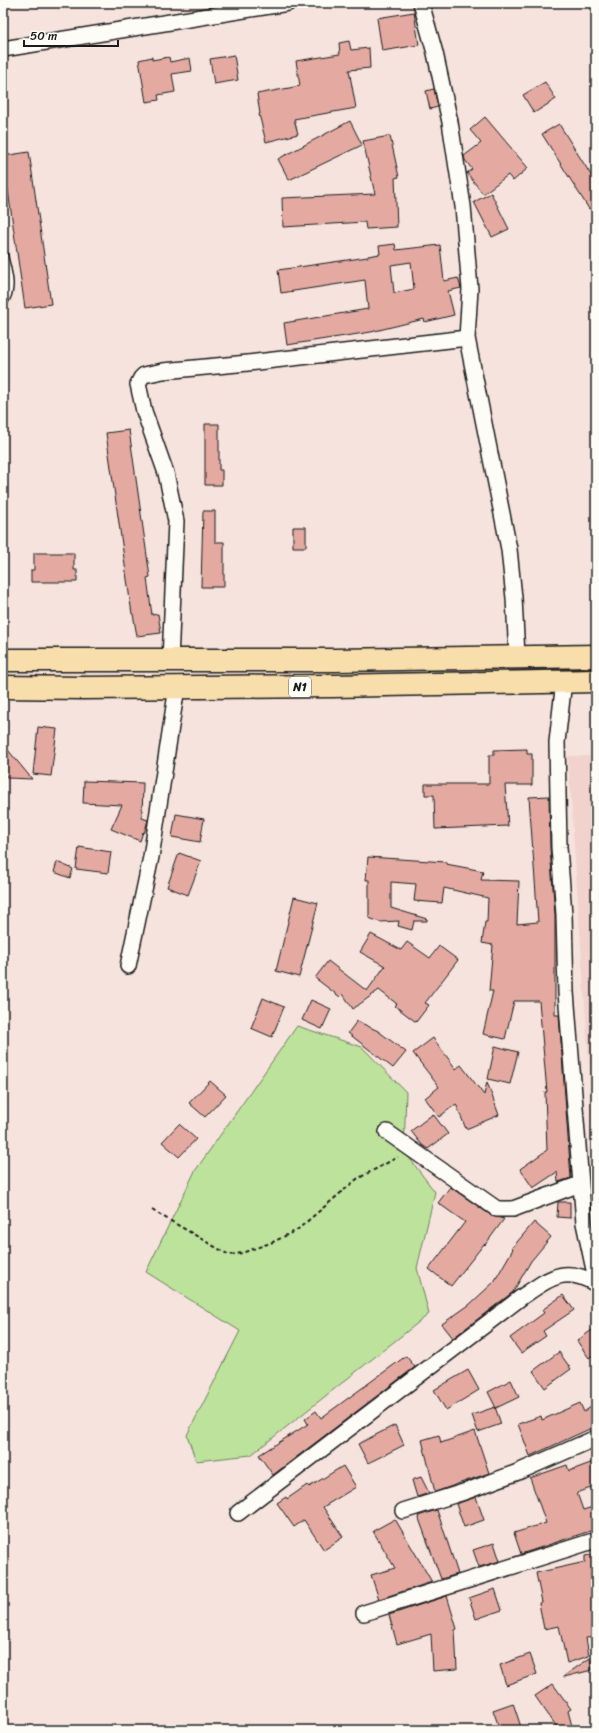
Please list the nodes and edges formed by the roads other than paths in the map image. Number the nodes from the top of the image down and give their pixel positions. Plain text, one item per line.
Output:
1 (288, 3) edge
2 (421, 3) edge
3 (3, 49) edge
4 (3, 252) edge
5 (3, 303) edge
6 (467, 338) junction
7 (596, 656) edge
8 (518, 657) junction
9 (3, 660) edge
10 (170, 661) junction
11 (564, 681) junction
12 (596, 681) edge
13 (3, 687) edge
14 (177, 687) junction
15 (128, 966) dead end
16 (387, 1132) dead end
17 (586, 1191) edge
18 (596, 1279) edge
19 (596, 1284) edge
20 (596, 1438) edge
21 (404, 1511) dead end
22 (238, 1513) dead end
23 (596, 1540) edge
24 (364, 1613) dead end

1 - 3 street
2 - 6 street
4 - 5 lane
6 - 8 street
6 - 10 street
7 - 8 main road, N1
8 - 10 main road, N1
9 - 10 main road, N1
11 - 12 main road, N1
11 - 14 main road, N1
11 - 17 street
13 - 14 main road, N1
14 - 15 street
16 - 17 street
17 - 18 street
19 - 22 street
20 - 21 street
23 - 24 street

